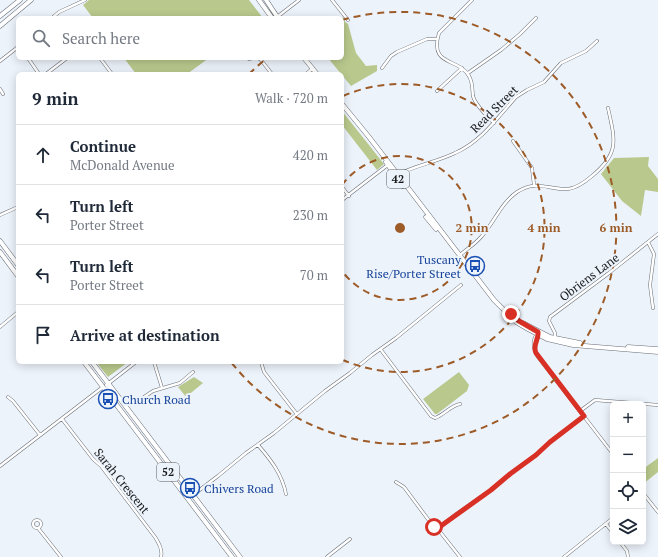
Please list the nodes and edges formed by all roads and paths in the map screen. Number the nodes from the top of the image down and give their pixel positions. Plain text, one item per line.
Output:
1 (20, 0) edge
2 (31, 0) edge
3 (85, 0) edge
4 (259, 0) edge
5 (266, 0) edge
6 (299, 0) edge
7 (332, 0) edge
8 (472, 0) edge
9 (0, 16) edge
10 (54, 16) edge
11 (271, 16) edge
12 (276, 16) edge
13 (279, 16) edge
14 (536, 18) dead end
15 (348, 20) dead end
16 (0, 26) edge
17 (437, 39) junction
18 (597, 41) dead end
19 (16, 49) edge
20 (29, 60) edge
21 (64, 60) edge
22 (102, 60) edge
23 (262, 60) edge
24 (307, 60) edge
25 (0, 61) edge
26 (313, 68) junction
27 (382, 68) dead end
28 (462, 68) junction
29 (38, 72) edge
30 (49, 72) edge
31 (110, 72) edge
32 (271, 72) edge
33 (308, 72) edge
34 (316, 72) edge
35 (468, 74) junction
36 (0, 90) edge
37 (437, 91) dead end
38 (3, 94) dead end
39 (344, 106) edge
40 (608, 108) dead end
41 (494, 123) junction
42 (513, 141) dead end
43 (388, 164) junction
44 (397, 175) junction
45 (534, 185) junction
46 (344, 190) edge
47 (349, 196) junction
48 (344, 199) edge
49 (16, 208) edge
50 (0, 215) edge
51 (658, 234) edge
52 (0, 241) edge
53 (648, 242) junction
54 (0, 252) edge
55 (460, 255) junction
56 (12, 256) junction
57 (6, 261) junction
58 (16, 262) edge
59 (16, 274) edge
60 (461, 285) dead end
61 (653, 308) dead end
62 (16, 314) edge
63 (0, 327) edge
64 (538, 334) junction
65 (555, 340) junction
66 (381, 350) junction
67 (658, 350) edge
68 (86, 364) edge
69 (94, 364) edge
70 (133, 364) edge
71 (155, 364) edge
72 (262, 364) edge
73 (194, 372) dead end
74 (109, 383) junction
75 (103, 386) junction
76 (162, 388) junction
77 (144, 397) dead end
78 (8, 398) dead end
79 (115, 403) junction
80 (460, 404) dead end
81 (658, 405) edge
82 (130, 411) junction
83 (580, 411) junction
84 (296, 414) junction
85 (125, 415) junction
86 (584, 416) junction
87 (62, 419) junction
88 (40, 435) junction
89 (258, 444) junction
90 (610, 450) edge
91 (0, 466) edge
92 (396, 482) dead end
93 (286, 494) dead end
94 (193, 495) junction
95 (646, 497) edge
96 (658, 512) edge
97 (610, 521) edge
98 (606, 524) junction
99 (38, 528) dead end
100 (437, 528) junction
101 (610, 529) edge
102 (350, 539) dead end
103 (622, 545) edge
104 (61, 557) edge
105 (161, 557) edge
106 (232, 557) edge
107 (240, 557) edge
108 (327, 557) edge
109 (460, 557) edge
110 (564, 557) edge
111 (628, 557) edge

1 - 9 main road
2 - 16 main road
3 - 10 street
4 - 11 main road
5 - 12 main road
6 - 13 street
7 - 15 street
8 - 17 street
14 - 35 street
17 - 27 street
17 - 28 street
18 - 41 street, Read Street
19 - 25 street
20 - 29 street
21 - 30 street
22 - 31 street
23 - 32 street
24 - 26 main road
26 - 33 street
26 - 34 main road
28 - 35 street
28 - 37 street
35 - 41 street
36 - 38 street
39 - 43 main road, 42
40 - 45 street
41 - 44 street, Read Street
42 - 45 street
43 - 44 main road, 42
43 - 47 street
44 - 55 main road, 42
45 - 55 street
46 - 47 street
47 - 48 street
49 - 50 street
51 - 53 street, Obriens Lane
52 - 56 main road
53 - 61 street
53 - 65 street, Obriens Lane
54 - 57 main road
55 - 64 main road, 42
56 - 57 main road
56 - 58 main road
57 - 59 main road
60 - 66 street
62 - 63 street
64 - 65 main road, 42
64 - 83 street
65 - 67 main road, 42
66 - 80 street
66 - 84 street
68 - 75 main road, 52
69 - 74 main road, 52
70 - 74 street
71 - 76 street
72 - 84 street
73 - 76 street
74 - 79 main road
74 - 82 main road, 52
75 - 79 main road, 52
75 - 87 street
76 - 77 street
78 - 88 street
79 - 85 main road, 52
81 - 83 street
82 - 85 main road
82 - 94 main road, 52
83 - 86 street
84 - 89 street
85 - 106 main road, 52
86 - 90 street
86 - 100 street
87 - 88 street
87 - 105 street, Sarah Crescent
88 - 91 street
89 - 93 street
89 - 94 street
92 - 100 street
94 - 107 main road, 52
95 - 96 street
97 - 98 street
98 - 101 street
98 - 110 street
99 - 104 street
100 - 109 street
102 - 108 street
103 - 111 street

